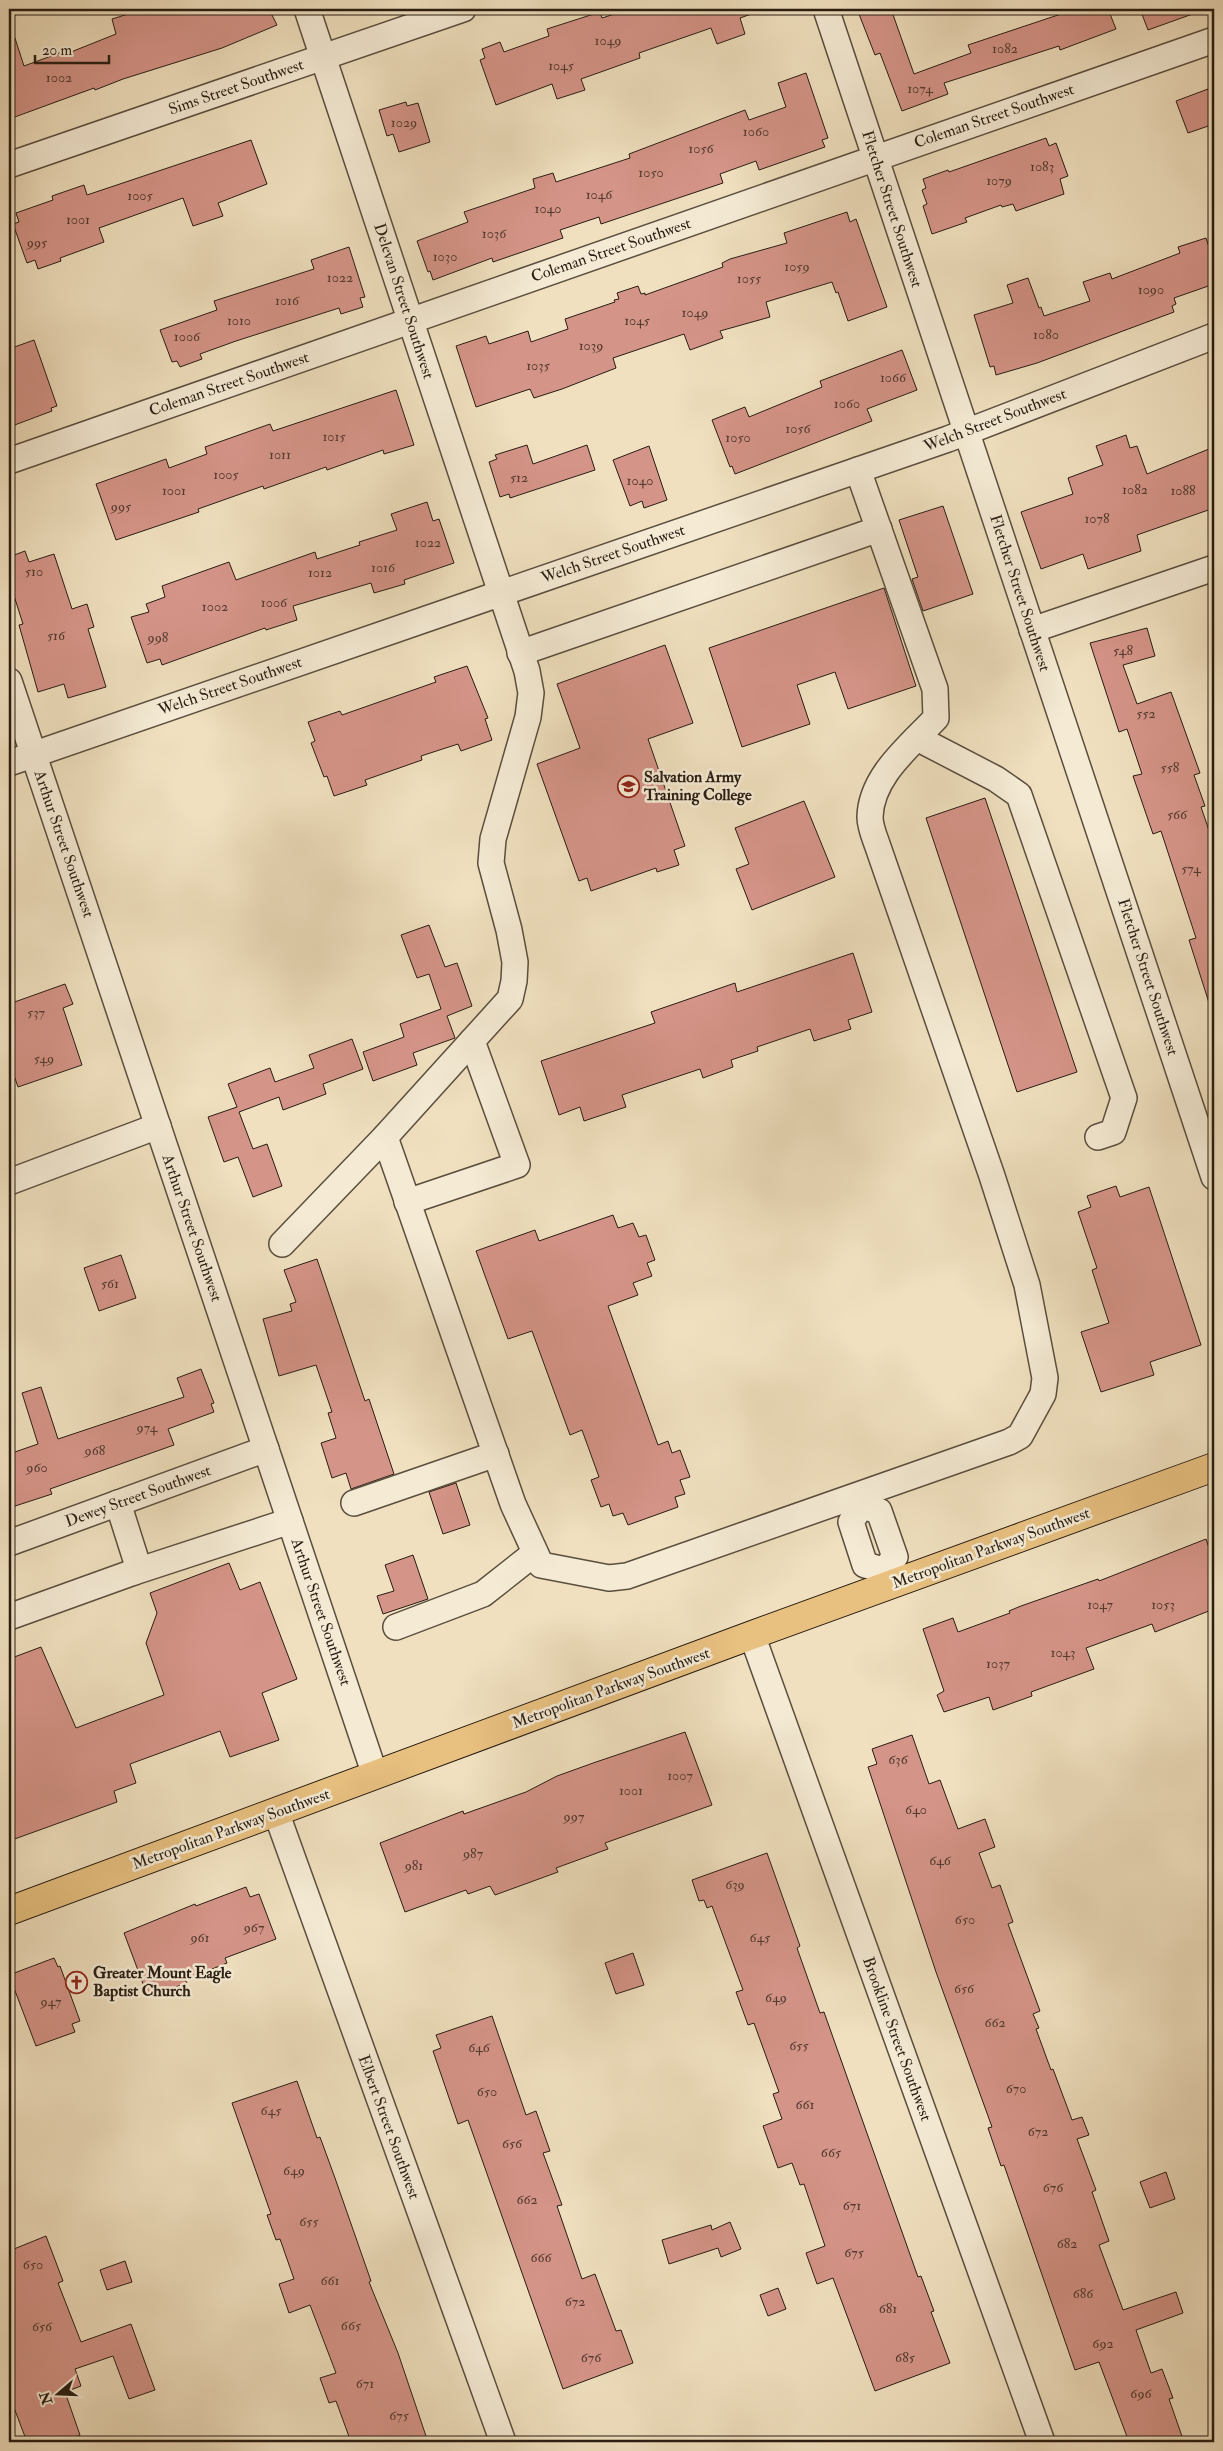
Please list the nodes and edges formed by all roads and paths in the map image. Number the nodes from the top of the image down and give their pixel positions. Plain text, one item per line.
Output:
1 (307, 9) edge
2 (463, 9) edge
3 (826, 9) edge
4 (1214, 40) edge
5 (323, 57) junction
6 (875, 157) junction
7 (9, 165) edge
8 (410, 320) junction
9 (1214, 336) edge
10 (967, 432) junction
11 (9, 461) edge
12 (858, 470) junction
13 (879, 529) junction
14 (1214, 568) edge
15 (500, 593) junction
16 (1032, 630) junction
17 (520, 653) junction
18 (9, 681) edge
19 (917, 738) junction
20 (34, 754) junction
21 (9, 763) edge
22 (472, 1040) junction
23 (158, 1126) junction
24 (385, 1137) junction
25 (1098, 1137) dead end
26 (1214, 1177) edge
27 (9, 1182) edge
28 (407, 1202) junction
29 (282, 1244) dead end
30 (266, 1449) junction
31 (496, 1454) junction
32 (1214, 1467) edge
33 (859, 1501) junction
34 (118, 1503) junction
35 (354, 1504) dead end
36 (290, 1521) junction
37 (9, 1543) edge
38 (535, 1553) junction
39 (134, 1572) junction
40 (886, 1578) junction
41 (9, 1617) edge
42 (396, 1627) dead end
43 (752, 1636) junction
44 (375, 1775) junction
45 (276, 1812) junction
46 (9, 1911) edge
47 (503, 2442) edge
48 (1042, 2442) edge

1 - 5 street, Delevan Street Southwest
2 - 5 street, Sims Street Southwest
3 - 6 street, Fletcher Street Southwest
4 - 6 street, Coleman Street Southwest
5 - 7 street, Sims Street Southwest
5 - 8 street, Delevan Street Southwest
6 - 8 street, Coleman Street Southwest
6 - 10 street, Fletcher Street Southwest
8 - 11 street, Coleman Street Southwest
8 - 15 street, Delevan Street Southwest
9 - 10 street, Welch Street Southwest
10 - 12 street, Welch Street Southwest
10 - 16 street, Fletcher Street Southwest
12 - 13 street
12 - 15 street, Welch Street Southwest
13 - 17 street
13 - 19 street
14 - 16 street
15 - 17 street, Delevan Street Southwest
15 - 20 street, Welch Street Southwest
16 - 26 street, Fletcher Street Southwest
17 - 22 street, Delevan Street Southwest
18 - 20 street, Arthur Street Southwest
19 - 25 street
19 - 33 street
20 - 21 street, Welch Street Southwest
20 - 23 street, Arthur Street Southwest
22 - 24 street, Delevan Street Southwest
22 - 28 street
23 - 27 street
23 - 30 street, Arthur Street Southwest
24 - 28 street
24 - 29 street, Delevan Street Southwest
28 - 31 street
30 - 34 street, Dewey Street Southwest
30 - 36 street, Arthur Street Southwest
31 - 35 street
31 - 38 street
32 - 40 main road, Metropolitan Parkway Southwest
33 - 38 street
33 - 40 street
34 - 37 street, Dewey Street Southwest
34 - 39 street
36 - 39 street
36 - 44 street, Arthur Street Southwest
38 - 42 street
39 - 41 street
40 - 43 main road, Metropolitan Parkway Southwest
43 - 44 main road, Metropolitan Parkway Southwest
43 - 48 street, Brookline Street Southwest
44 - 45 main road, Metropolitan Parkway Southwest
45 - 46 main road, Metropolitan Parkway Southwest
45 - 47 street, Elbert Street Southwest

